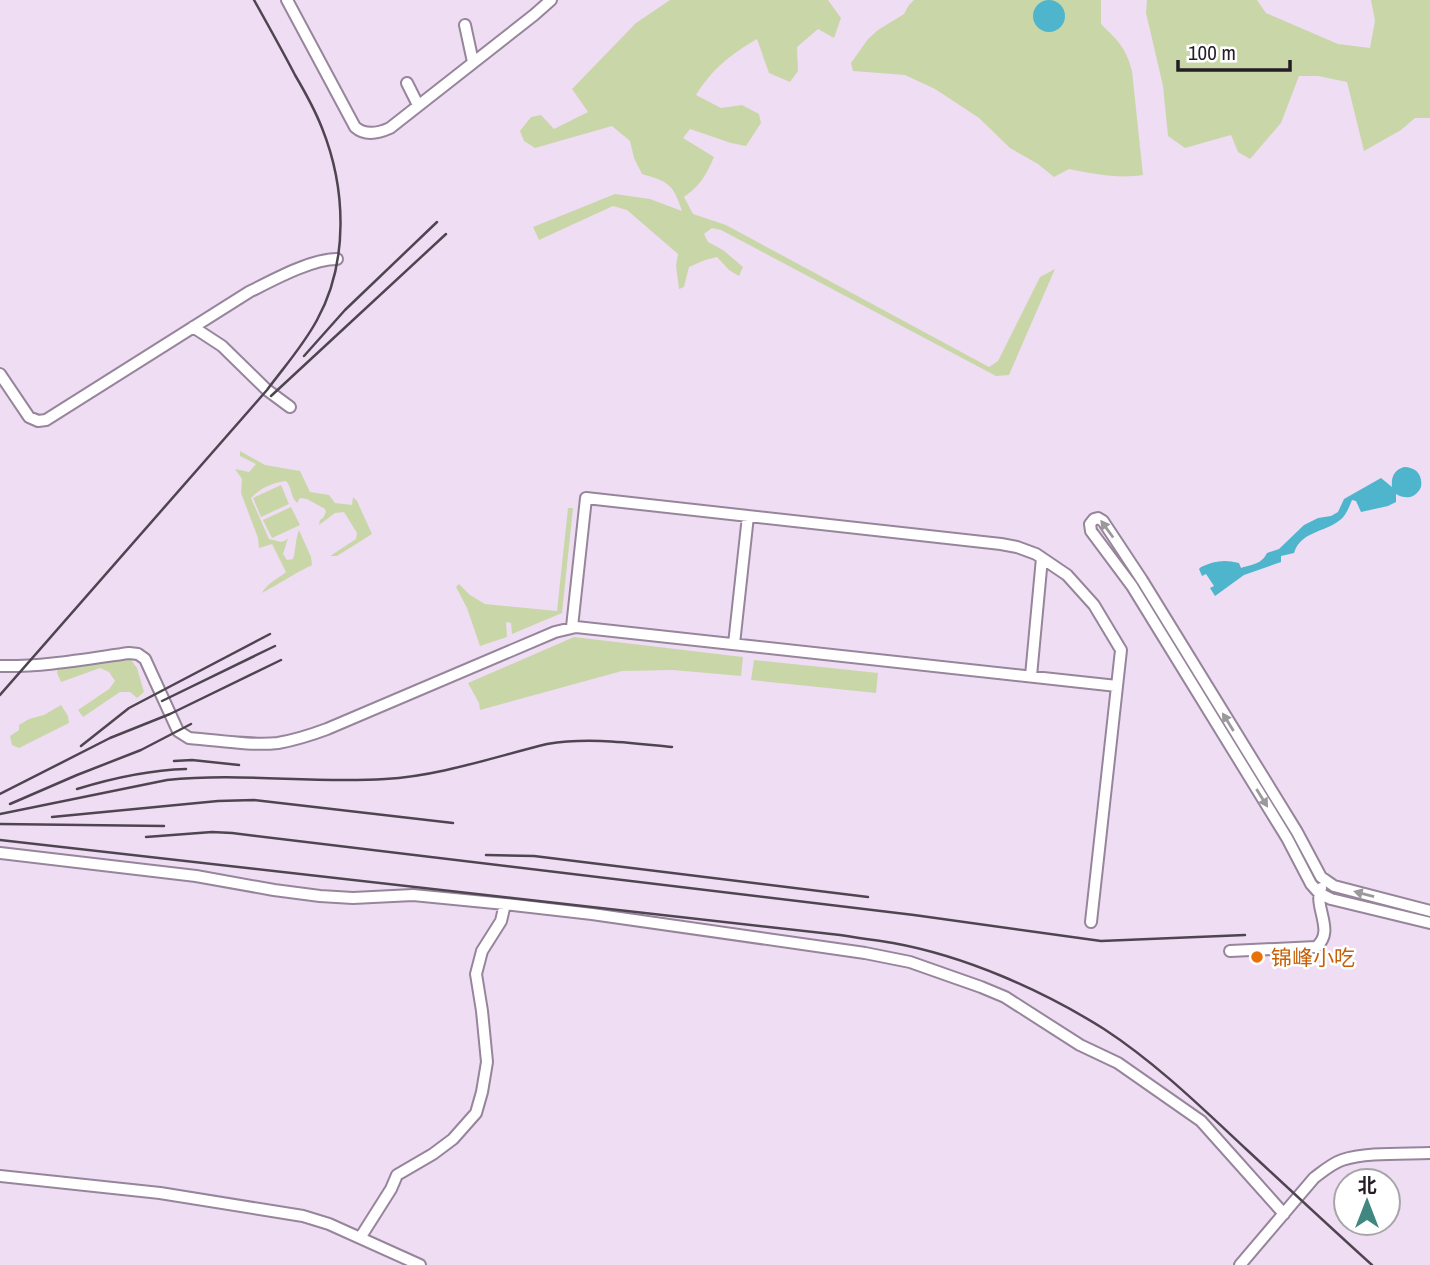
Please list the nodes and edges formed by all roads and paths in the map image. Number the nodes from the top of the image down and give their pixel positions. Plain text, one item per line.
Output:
1 (287, 0) edge
2 (551, 0) edge
3 (465, 26) dead end
4 (473, 62) junction
5 (407, 83) dead end
6 (418, 105) junction
7 (337, 259) dead end
8 (193, 327) junction
9 (0, 374) edge
10 (290, 407) dead end
11 (748, 516) junction
12 (1042, 558) junction
13 (572, 627) junction
14 (734, 644) junction
15 (0, 666) edge
16 (1031, 676) junction
17 (1118, 686) junction
18 (0, 853) edge
19 (1327, 881) junction
20 (1316, 893) junction
21 (505, 904) junction
22 (1430, 911) edge
23 (1091, 922) dead end
24 (1430, 923) edge
25 (1230, 951) dead end
26 (1430, 1153) edge
27 (0, 1176) edge
28 (1284, 1214) junction
29 (360, 1238) junction
30 (420, 1265) edge
31 (1240, 1265) edge

1 - 6 street
2 - 4 street
3 - 4 street
4 - 6 street
5 - 6 street
7 - 8 street
8 - 9 street
8 - 10 street
11 - 12 street
11 - 13 street
11 - 14 street
12 - 16 street
12 - 17 street
13 - 14 street
13 - 15 street
14 - 16 street
16 - 17 street
17 - 23 street
18 - 21 street
19 - 20 street
19 -> 20 street
22 -> 19 street
20 - 24 street
20 - 25 street
21 - 28 street
21 - 29 street
26 - 28 street
27 - 29 street
28 - 31 street
29 - 30 street

